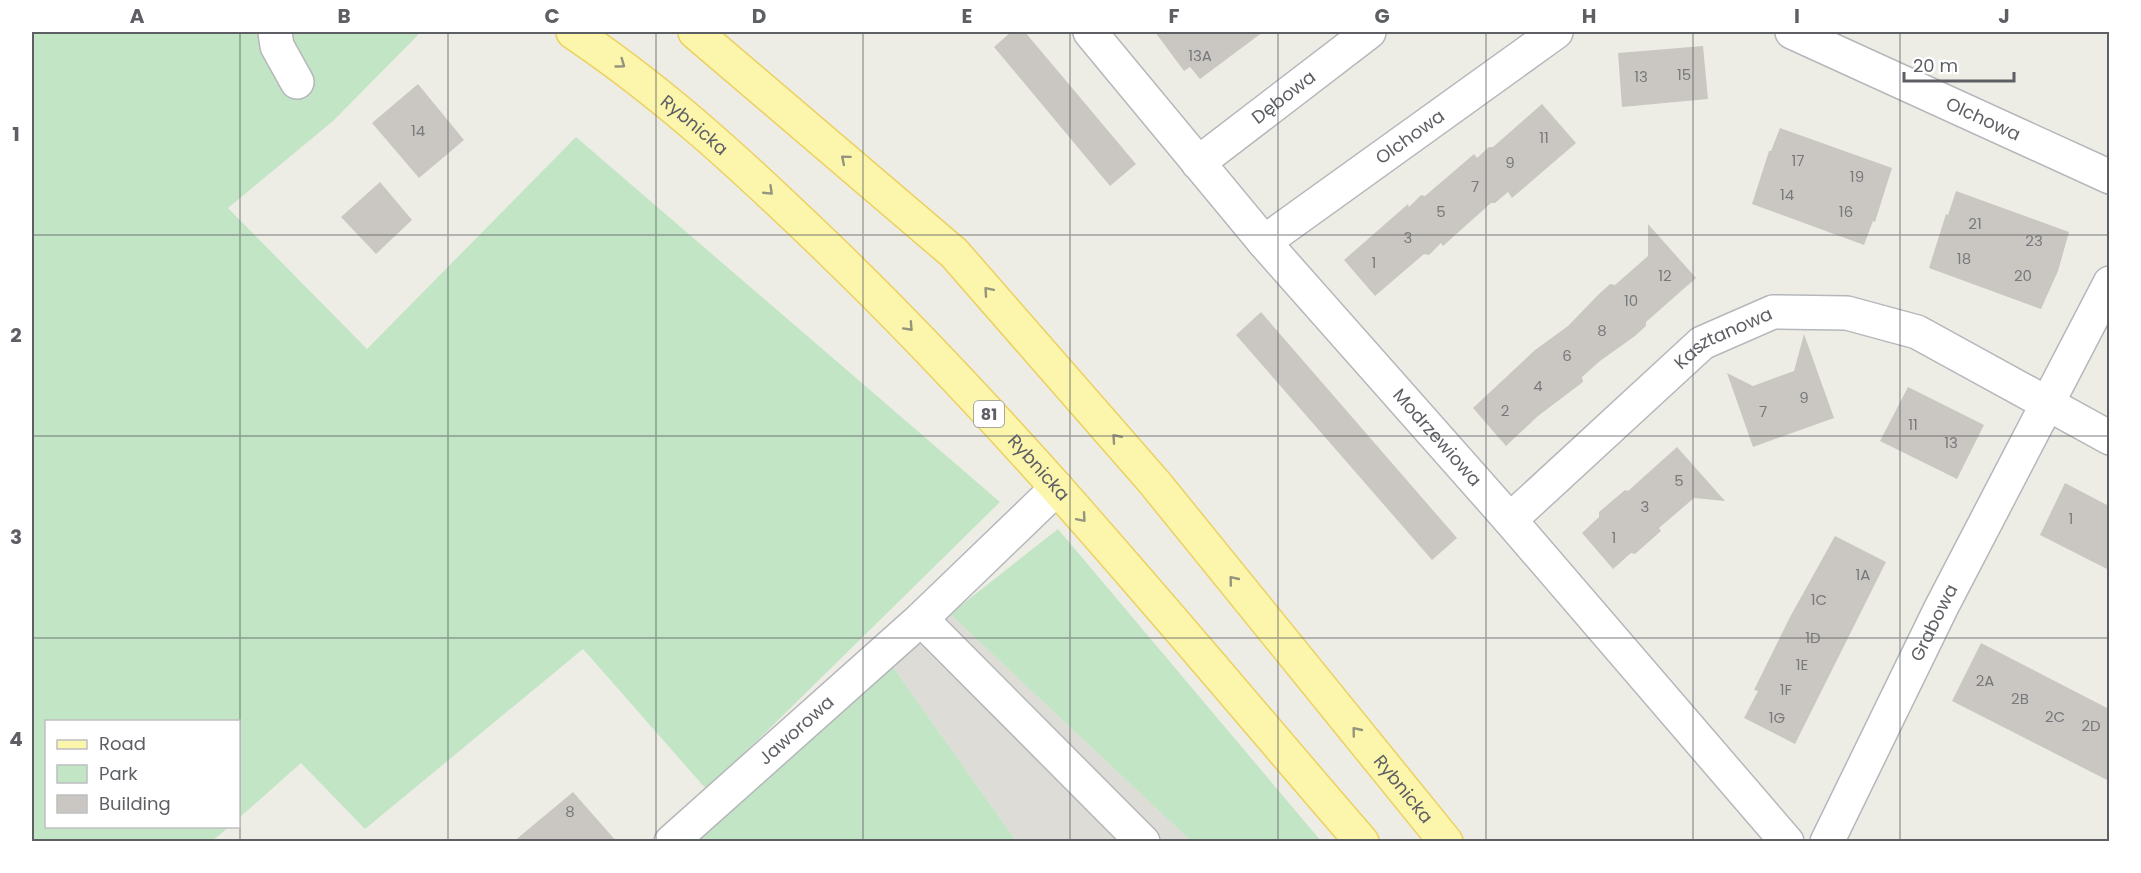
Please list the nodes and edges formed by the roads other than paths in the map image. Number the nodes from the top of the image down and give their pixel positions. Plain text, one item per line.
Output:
1 (275, 32) edge
2 (573, 32) edge
3 (694, 32) edge
4 (1090, 32) edge
5 (1369, 32) edge
6 (1556, 32) edge
7 (1792, 32) edge
8 (297, 82) dead end
9 (1198, 163) junction
10 (2109, 177) edge
11 (1264, 242) junction
12 (2109, 283) edge
13 (2048, 405) junction
14 (2109, 438) edge
15 (1057, 488) junction
16 (1510, 520) junction
17 (921, 619) junction
18 (671, 842) edge
19 (1143, 842) edge
20 (1362, 842) edge
21 (1446, 842) edge
22 (1787, 842) edge
23 (1827, 842) edge

1 - 8 street
2 -> 15 main road, Rybnicka / 81
21 -> 3 main road, Rybnicka
4 - 9 street, Modrzewiowa
5 - 9 street, Dębowa
6 - 11 street, Olchowa
7 - 10 street, Olchowa
9 - 11 street, Modrzewiowa
11 - 16 street, Modrzewiowa
12 - 13 street, Grabowa
13 - 14 street
13 - 16 street, Kasztanowa
13 - 23 street, Grabowa
15 - 17 street, Jaworowa
15 -> 20 main road, Rybnicka / 81
16 - 22 street, Modrzewiowa
17 - 18 street, Jaworowa
17 - 19 street

